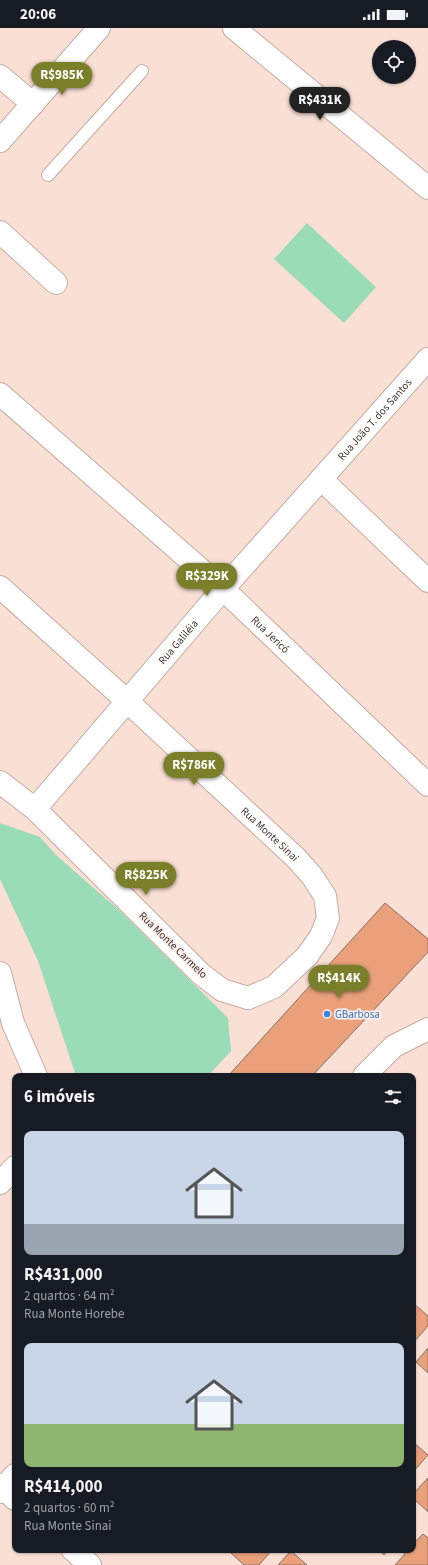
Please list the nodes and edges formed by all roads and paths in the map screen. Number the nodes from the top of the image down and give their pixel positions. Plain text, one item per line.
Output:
1 (99, 28) edge
2 (234, 28) edge
3 (142, 71) dead end
4 (0, 76) edge
5 (33, 104) junction
6 (0, 141) edge
7 (48, 175) dead end
8 (428, 188) edge
9 (0, 232) edge
10 (56, 283) dead end
11 (425, 370) edge
12 (0, 394) edge
13 (321, 479) junction
14 (428, 581) edge
15 (0, 587) edge
16 (223, 589) junction
17 (127, 700) junction
18 (0, 782) edge
19 (428, 785) edge
20 (35, 808) junction
21 (0, 974) edge
22 (248, 998) joint
23 (428, 1029) edge
24 (35, 1073) edge
25 (367, 1073) edge
26 (12, 1170) edge
27 (0, 1183) edge
28 (76, 1553) edge
29 (90, 1565) edge

1 - 5 street
2 - 8 street
3 - 7 lane
4 - 5 street
5 - 6 street
9 - 10 street
11 - 13 street, Rua João T. dos Santos
12 - 16 street, Rua Jericó
13 - 14 street
13 - 16 street, Rua Galiléia
15 - 17 street, Rua Monte Sinai
16 - 17 street, Rua Galiléia
16 - 19 street, Rua Jericó
17 - 20 street, Rua Galiléia
17 - 22 street, Rua Monte Sinai
18 - 20 street, Rua Monte Carmelo
20 - 22 street, Rua Monte Carmelo
21 - 24 street
23 - 25 street
26 - 27 street
28 - 29 street

